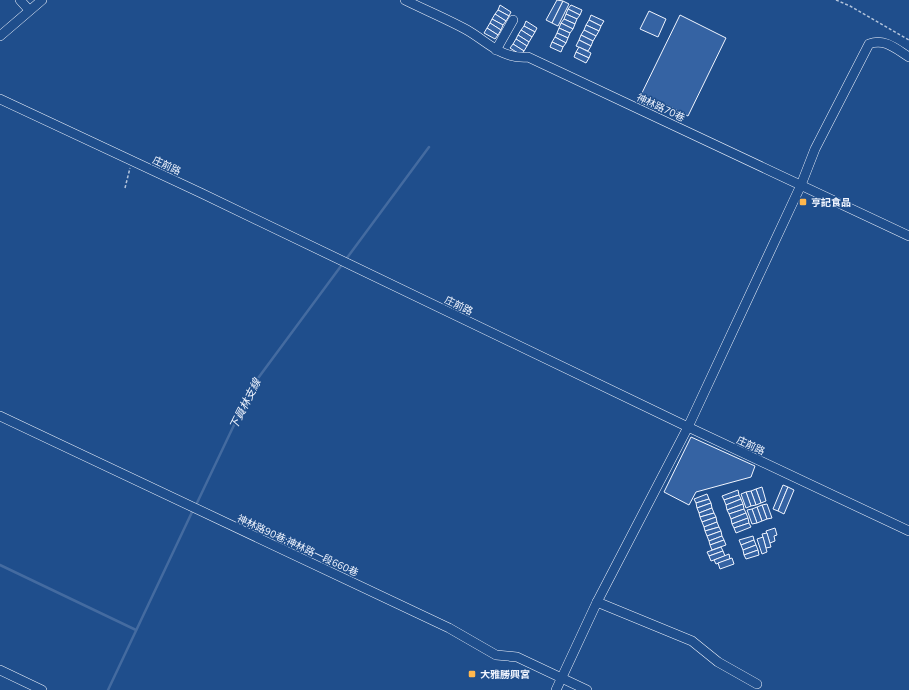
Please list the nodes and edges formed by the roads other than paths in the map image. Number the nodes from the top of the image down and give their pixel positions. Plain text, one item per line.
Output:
1 (20, 0) edge
2 (42, 0) edge
3 (405, 0) edge
4 (30, 10) junction
5 (513, 20) dead end
6 (0, 36) edge
7 (496, 50) junction
8 (909, 57) edge
9 (0, 99) edge
10 (801, 185) junction
11 (909, 236) edge
12 (0, 416) edge
13 (688, 427) junction
14 (909, 531) edge
15 (598, 602) junction
16 (0, 670) edge
17 (562, 678) junction
18 (757, 684) dead end
19 (42, 690) edge
20 (556, 690) edge
21 (587, 690) edge

1 - 4 street
2 - 4 street
3 - 7 street, 神林路70巷
4 - 6 street
5 - 7 street
7 - 10 street, 神林路70巷
8 - 10 street
9 - 13 street, 庄前路
10 - 11 street, 神林路70巷
10 - 13 street
12 - 17 street, 神林路90巷;神林路一段660巷
13 - 14 street, 庄前路
13 - 15 street
15 - 17 street
15 - 18 street
16 - 19 street
17 - 20 street
17 - 21 street, 神林路90巷;神林路一段660巷

